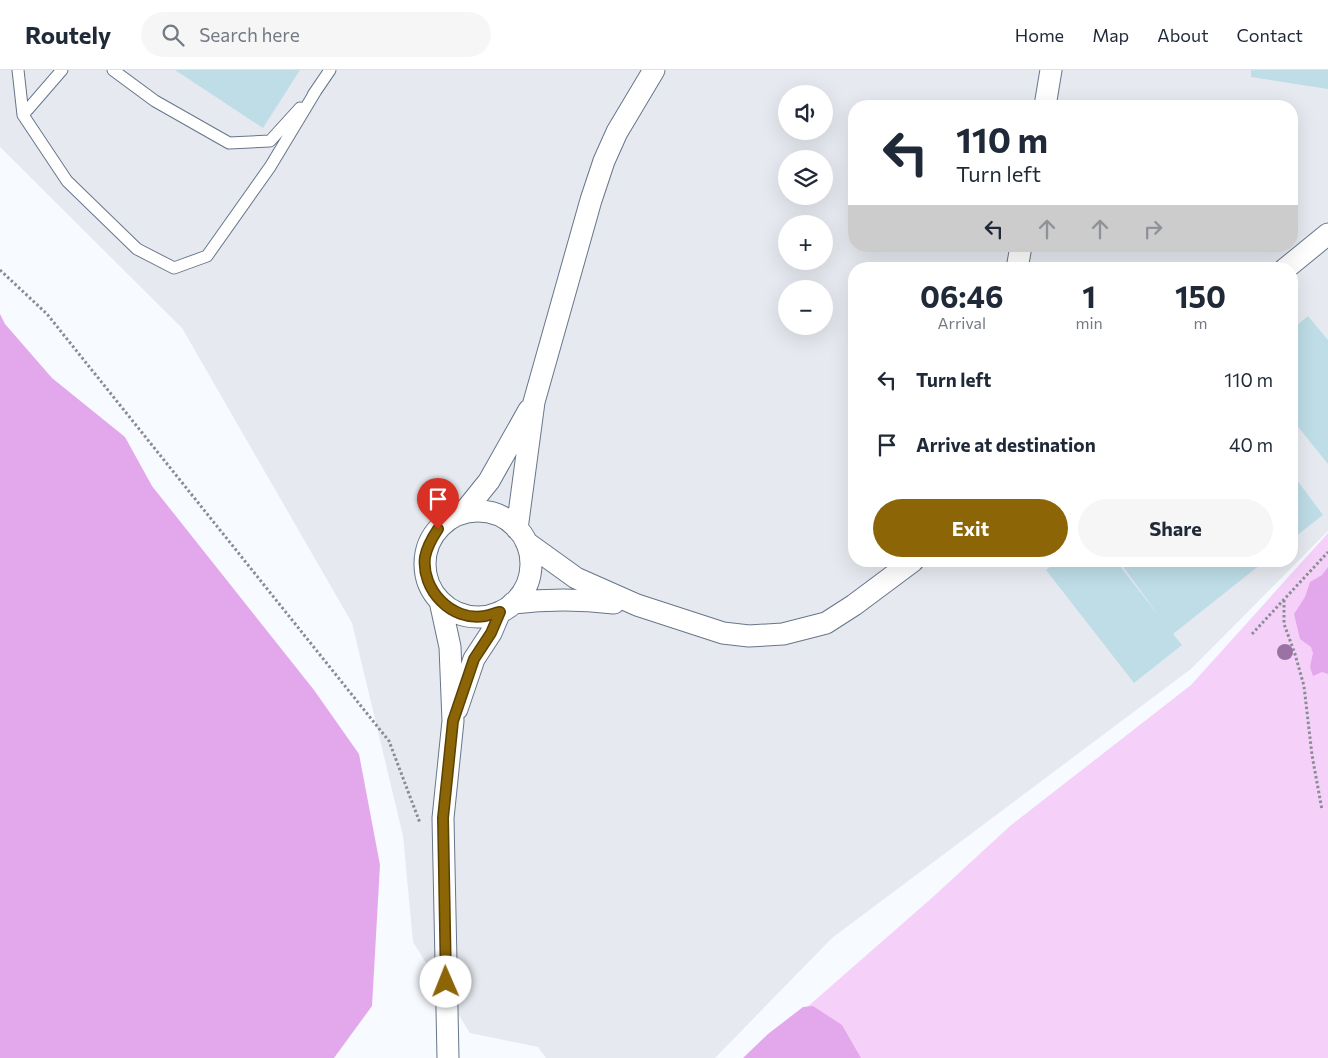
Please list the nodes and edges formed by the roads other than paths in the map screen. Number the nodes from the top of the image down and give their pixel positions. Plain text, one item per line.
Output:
1 (18, 70) edge
2 (62, 70) edge
3 (113, 70) edge
4 (330, 70) edge
5 (654, 70) edge
6 (1051, 70) edge
7 (318, 89) junction
8 (1046, 100) edge
9 (23, 116) junction
10 (1328, 234) edge
11 (1294, 262) edge
12 (534, 402) junction
13 (464, 512) junction
14 (522, 535) junction
15 (905, 567) edge
16 (440, 601) junction
17 (636, 605) junction
18 (507, 607) junction
19 (453, 721) junction
20 (448, 1058) edge

1 - 9 lane
2 - 9 lane
3 - 7 lane
4 - 7 lane
5 - 12 street
6 - 8 street
7 - 9 lane
10 - 11 street
12 - 13 street
12 - 14 street
13 - 14 street
13 - 16 street
14 - 17 street
14 - 18 street
15 - 17 street
16 - 18 street
16 - 19 street
17 - 18 street
18 - 19 street
19 - 20 street

